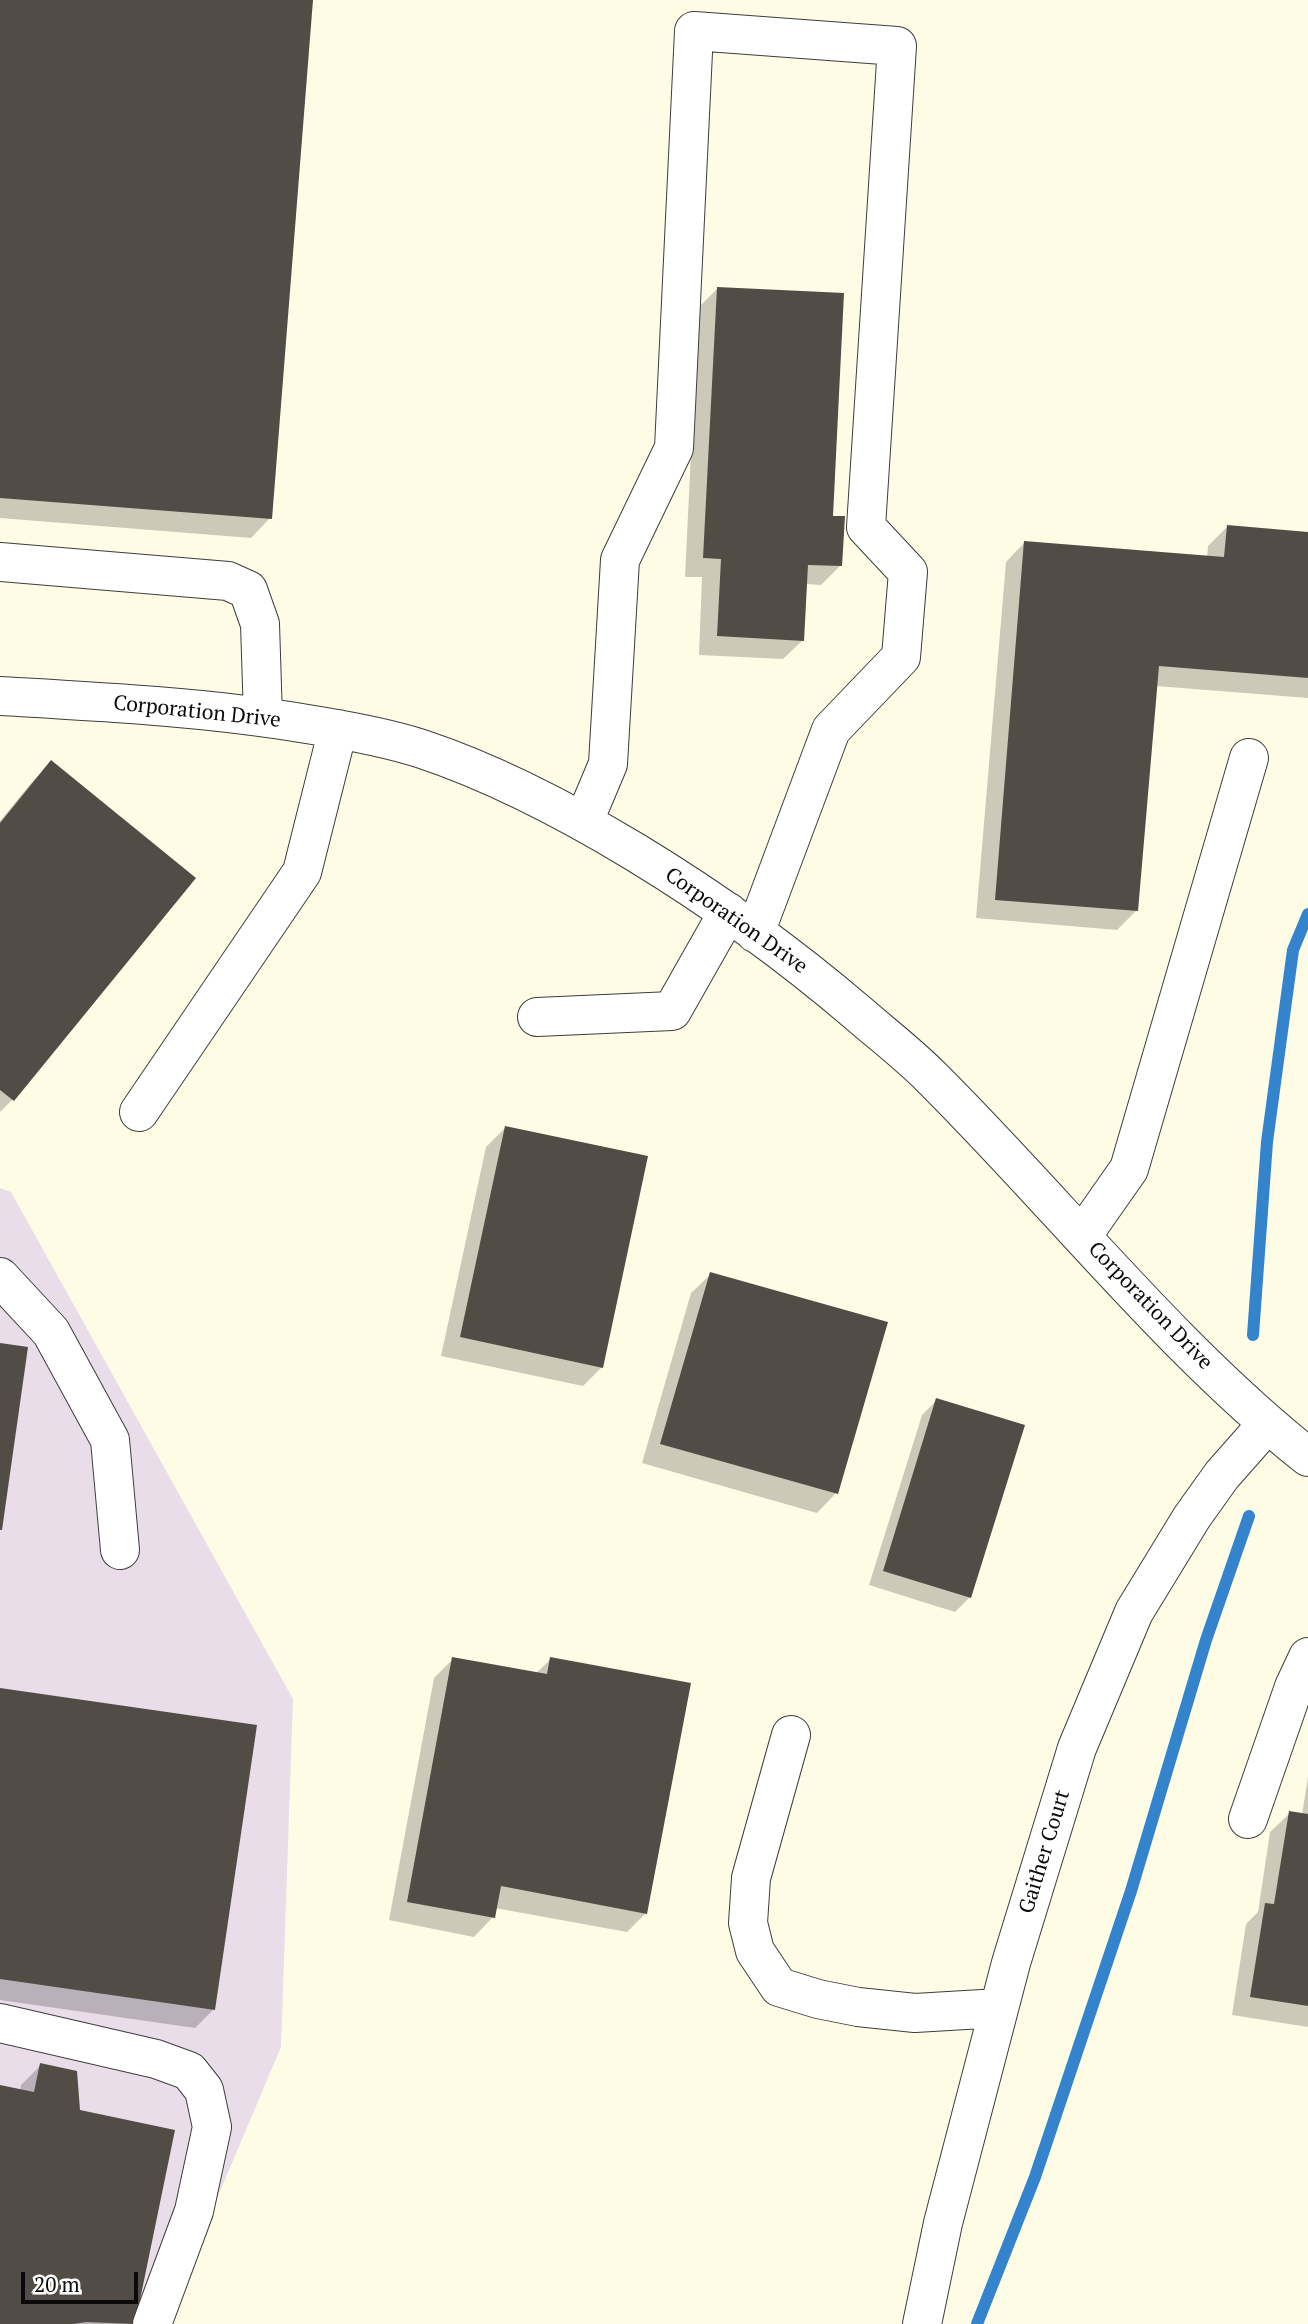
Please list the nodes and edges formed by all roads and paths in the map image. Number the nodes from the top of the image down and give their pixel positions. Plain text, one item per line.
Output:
1 (0, 562) edge
2 (0, 696) edge
3 (264, 716) junction
4 (338, 729) junction
5 (1249, 758) dead end
6 (584, 821) junction
7 (741, 922) junction
8 (537, 1017) dead end
9 (139, 1112) dead end
10 (1082, 1236) junction
11 (0, 1277) edge
12 (1267, 1424) junction
13 (1308, 1457) edge
14 (120, 1550) dead end
15 (1308, 1657) edge
16 (791, 1735) dead end
17 (1248, 1819) dead end
18 (999, 2008) junction
19 (0, 2023) edge
20 (152, 2324) edge
21 (922, 2324) edge

1 - 3 street
2 - 3 street, Corporation Drive
3 - 4 street, Corporation Drive
4 - 6 street, Corporation Drive
4 - 9 street
5 - 10 street
6 - 7 street, Corporation Drive
6 - 7 street
7 - 8 street
7 - 10 street, Corporation Drive
10 - 12 street, Corporation Drive
11 - 14 street
12 - 13 street, Corporation Drive
12 - 18 street, Gaither Court
15 - 17 street
16 - 18 street
18 - 21 street, Gaither Court
19 - 20 street

